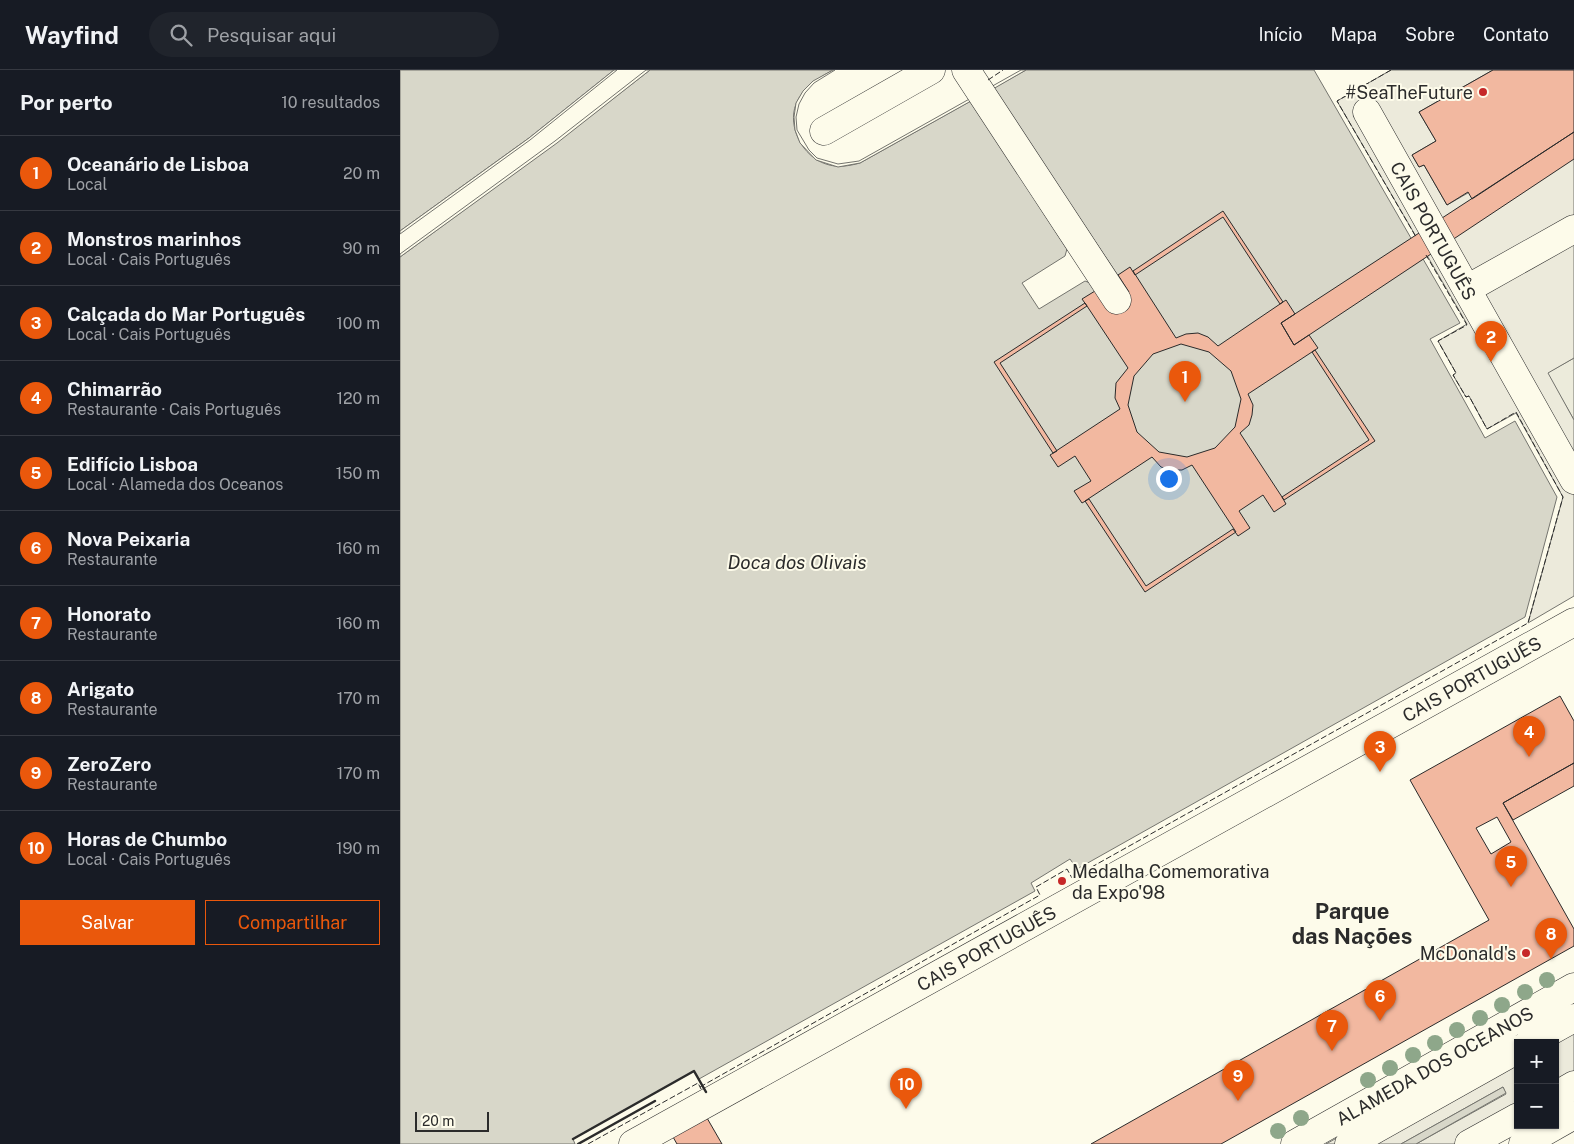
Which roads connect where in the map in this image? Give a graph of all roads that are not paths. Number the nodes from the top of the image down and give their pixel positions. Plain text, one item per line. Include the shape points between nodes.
1 (931, 70) edge
2 (966, 70) edge
3 (1367, 112) dead end
4 (824, 131) dead end
5 (1574, 229) edge
6 (1467, 289) junction
7 (1117, 300) dead end
8 (1574, 480) edge
9 (1574, 622) edge
10 (1574, 987) edge
11 (1574, 1018) edge
12 (1536, 1039) edge
13 (1514, 1051) edge
14 (1574, 1085) edge
15 (1559, 1094) edge
16 (1574, 1115) edge
17 (1514, 1119) edge
18 (633, 1144) edge
19 (1295, 1144) edge
20 (1349, 1144) edge
21 (1469, 1144) edge
22 (1523, 1144) edge

1 - 4 street
2 - 7 street
3 - 6 street, CAIS PORTUGUÊS
5 - 6 street
6 - 8 street, CAIS PORTUGUÊS
9 - 18 street, CAIS PORTUGUÊS
10 - 19 street, ALAMEDA DOS OCEANOS
11 - 12 street, ALAMEDA DOS OCEANOS
13 - 20 street, ALAMEDA DOS OCEANOS
14 - 15 street
16 - 22 street
17 - 21 street

